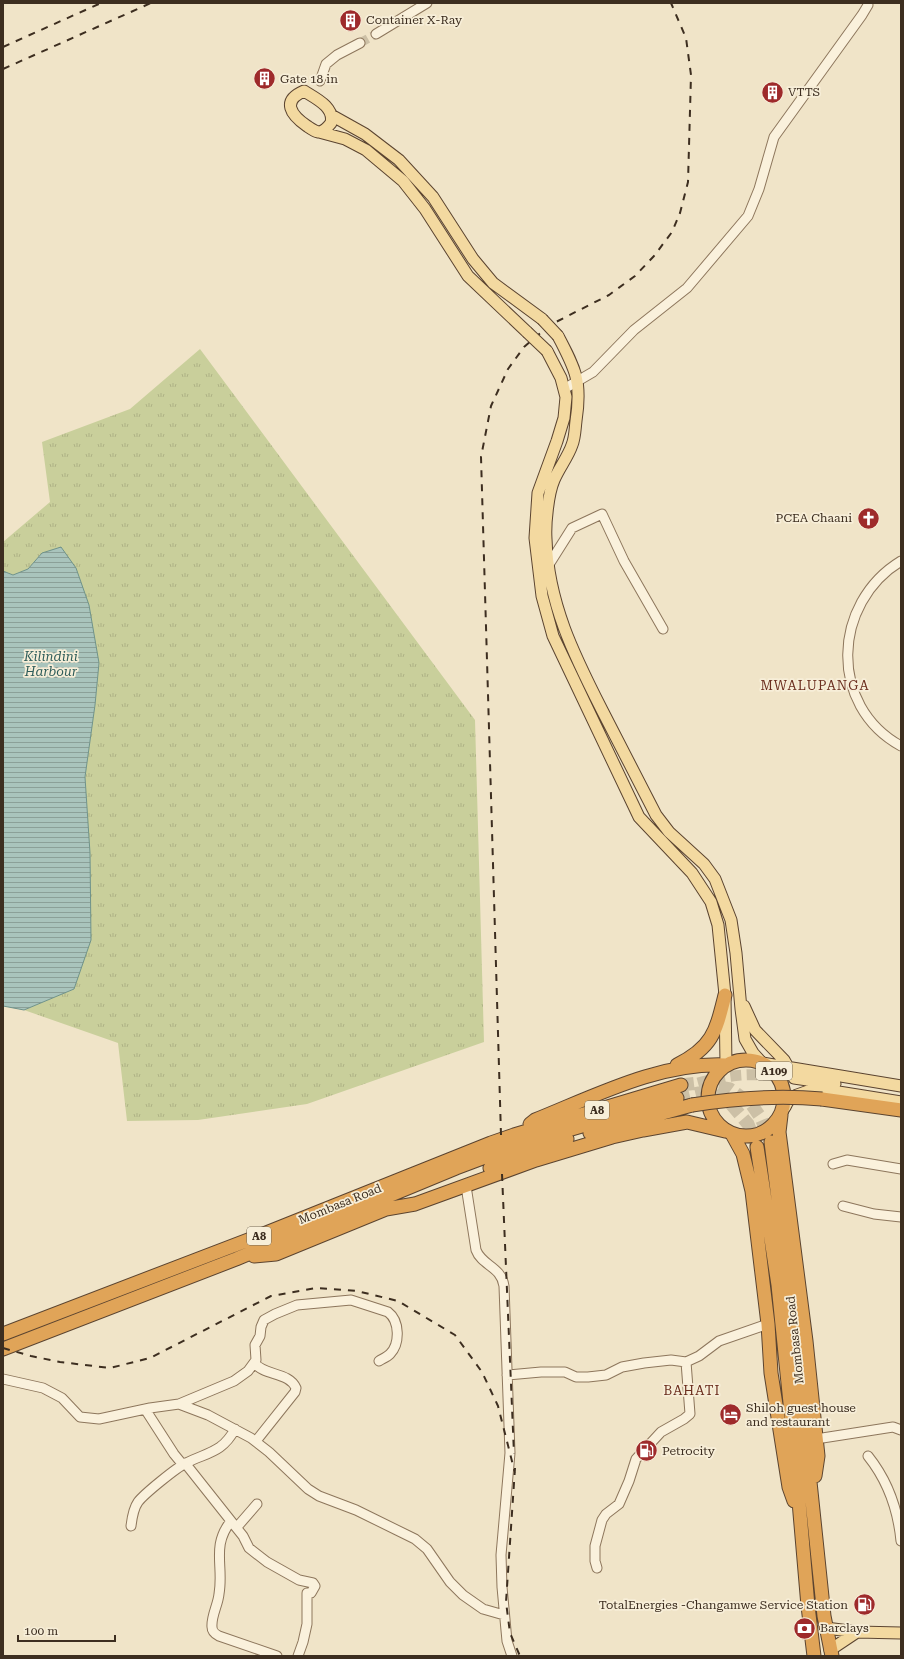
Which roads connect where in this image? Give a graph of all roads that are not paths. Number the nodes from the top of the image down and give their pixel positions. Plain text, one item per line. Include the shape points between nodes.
1 (427, 3) edge
2 (868, 5) dead end
3 (376, 34) tunnel mouth
4 (360, 43) tunnel mouth
5 (320, 81) dead end
6 (331, 115) junction
7 (319, 132) junction
8 (578, 382) junction
9 (564, 389) junction
10 (901, 561) edge
11 (548, 566) junction
12 (663, 629) dead end
13 (901, 746) edge
14 (725, 995) junction
15 (740, 998) junction
16 (762, 1063) junction
17 (726, 1065) junction
18 (788, 1067) junction
19 (663, 1072) junction
20 (794, 1078) tunnel mouth
21 (901, 1086) edge
22 (901, 1094) edge
23 (901, 1102) edge
24 (901, 1110) edge
25 (783, 1111) junction
26 (728, 1132) junction
27 (514, 1135) junction
28 (771, 1142) tunnel mouth
29 (757, 1147) tunnel mouth
30 (833, 1164) dead end
31 (901, 1169) edge
32 (466, 1186) junction
33 (843, 1206) dead end
34 (386, 1209) junction
35 (901, 1217) edge
36 (236, 1259) junction
37 (768, 1324) junction
38 (3, 1334) edge
39 (3, 1349) edge
40 (379, 1361) dead end
41 (686, 1362) junction
42 (254, 1363) junction
43 (507, 1375) junction
44 (3, 1379) edge
45 (179, 1404) junction
46 (146, 1409) junction
47 (235, 1428) junction
48 (901, 1430) edge
49 (816, 1439) junction
50 (256, 1441) junction
51 (868, 1456) dead end
52 (184, 1464) junction
53 (812, 1497) junction
54 (257, 1504) dead end
55 (800, 1515) junction
56 (234, 1524) junction
57 (130, 1526) dead end
58 (901, 1541) edge
59 (597, 1568) dead end
60 (504, 1615) junction
61 (826, 1628) junction
62 (857, 1632) junction
63 (901, 1632) edge
64 (831, 1653) edge
65 (276, 1656) edge
66 (298, 1656) edge
67 (512, 1656) edge
68 (814, 1656) edge

1 - 3 street
2 - 8 street via 774,137 759,189 748,216 687,288 634,330 593,372
4 - 5 street via 326,64
6 - 7 main road via 329,126
6 - 7 main road via 326,106 304,91 295,95 291,106 294,115
6 - 8 main road, bridge via 365,134 399,160 433,197 473,259 493,283 542,318 558,336 571,360
7 - 9 main road, bridge via 345,139 366,150 402,181 424,209 468,276 547,351
8 - 9 street
8 - 11 main road via 580,398 573,445 553,481 547,511
9 - 14 main road via 564,418 538,494 535,538 542,596 553,636 640,817 692,873 711,902 718,925
10 - 13 street via 881,576 863,601 854,617 847,644 850,677 858,703 882,733
11 - 12 street via 572,528 602,514 624,561
11 - 15 main road via 564,631 656,815 669,832 704,864 715,879 731,920
14 - 17 main road
14 - 19 highway via 716,1028 706,1045 692,1057
15 - 16 main road via 745,1039
15 - 18 main road via 755,1030
16 - 17 highway, A109 via 750,1060
16 - 18 main road
16 - 25 highway, A109 via 773,1070 780,1079 785,1091
17 - 19 highway via 706,1064
17 - 26 highway via 710,1086 708,1098 710,1111 716,1122
18 - 21 main road
19 - 27 highway via 535,1120
20 - 22 main road
23 - 25 main road via 811,1090 788,1101
24 - 34 highway, bridge via 789,1096 692,1105 582,1135 531,1152
25 - 26 highway via 770,1129 760,1134 746,1137
25 - 49 highway via 779,1132
26 - 32 highway via 687,1122 643,1130 555,1154
26 - 37 highway via 744,1154 751,1185
27 - 36 highway, Mombasa Road / A8 via 679,1092 517,1145
27 - 38 highway, Mombasa Road / A8
28 - 53 highway, Mombasa Road
29 - 55 highway, Mombasa Road via 778,1285
30 - 31 street via 847,1160
32 - 34 highway via 415,1204
32 - 43 street via 476,1250 481,1259 496,1269 504,1281
33 - 35 street via 874,1214
34 - 36 highway via 276,1254
36 - 39 highway, Mombasa Road / A8
37 - 41 street via 718,1341 699,1356
37 - 55 highway via 771,1372 789,1487
40 - 42 street via 390,1354 395,1343 397,1331 391,1315 359,1302 346,1300 297,1305 270,1316 262,1324 255,1345 257,1357
41 - 43 street via 671,1360 644,1363 622,1367 606,1375 579,1378 565,1372
41 - 59 street via 690,1414 661,1432 636,1459 619,1504 602,1520 595,1546
42 - 45 street via 245,1374 234,1381
42 - 50 street via 262,1370 290,1380 296,1388
43 - 60 street via 510,1453 501,1555
44 - 46 street via 43,1388 59,1396 78,1416 85,1419 106,1419
45 - 46 street
45 - 47 street
46 - 52 street via 174,1454
47 - 50 street
47 - 52 street via 229,1439 213,1452
48 - 49 street via 893,1426
49 - 53 highway via 818,1456
50 - 60 street via 318,1496 356,1510 416,1539 463,1595 483,1609
51 - 58 street via 880,1473 892,1500 900,1527
52 - 56 street
52 - 57 street via 138,1502
53 - 61 highway, Mombasa Road
54 - 56 street
55 - 68 highway, Mombasa Road
56 - 65 street via 222,1536 219,1548 220,1588 212,1631 219,1636
56 - 66 street via 249,1548 267,1562 315,1586 311,1593 307,1593 304,1638
60 - 67 street via 507,1641
61 - 62 main road
61 - 64 highway, Mombasa Road
62 - 63 main road
62 - 64 main road

